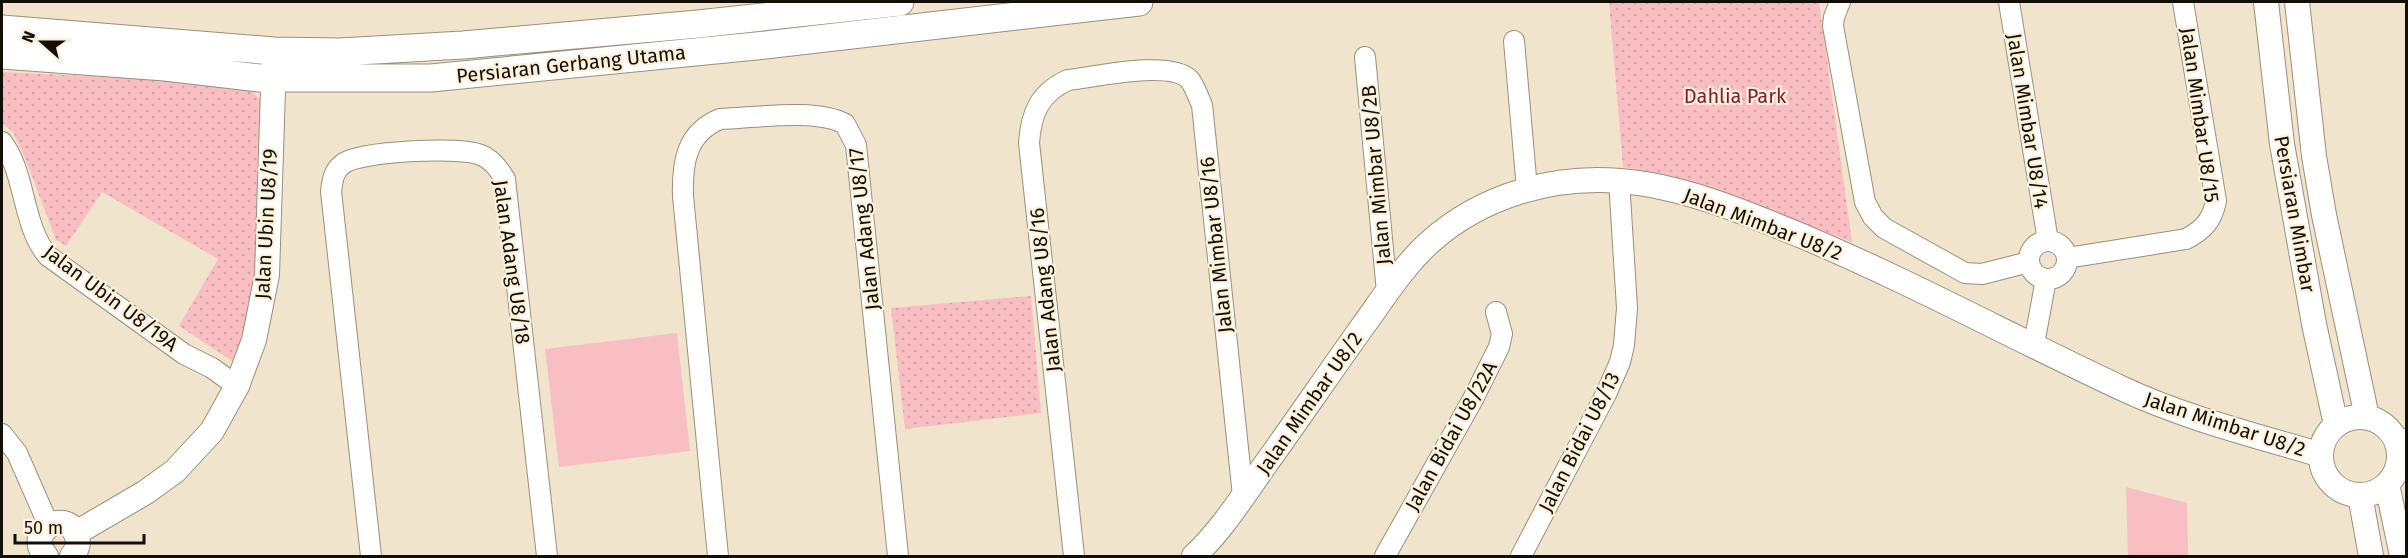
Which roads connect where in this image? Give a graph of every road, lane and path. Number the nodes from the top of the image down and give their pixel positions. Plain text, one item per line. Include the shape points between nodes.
1 (900, 2) edge
2 (1139, 2) edge
3 (1840, 2) edge
4 (2009, 2) edge
5 (2183, 2) edge
6 (2266, 2) edge
7 (2297, 2) edge
8 (2, 29) edge
9 (1514, 41) dead end
10 (274, 51) junction
11 (2, 55) edge
12 (1365, 57) dead end
13 (1108, 75) joint
14 (273, 79) junction
15 (2, 142) edge
16 (1619, 180) junction
17 (1527, 189) junction
18 (2048, 241) junction
19 (2067, 258) junction
20 (2029, 262) junction
21 (2046, 279) junction
22 (1387, 292) junction
23 (1496, 312) dead end
24 (2034, 344) junction
25 (234, 392) junction
26 (2367, 417) junction
27 (2336, 425) junction
28 (2, 434) edge
29 (2402, 448) edge
30 (2321, 455) junction
31 (2387, 484) junction
32 (2360, 495) junction
33 (1243, 496) junction
34 (49, 526) junction
35 (76, 533) junction
36 (40, 555) edge
37 (72, 556) edge
38 (371, 556) edge
39 (547, 556) edge
40 (718, 556) edge
41 (898, 556) edge
42 (1074, 556) edge
43 (1194, 556) edge
44 (1385, 556) edge
45 (1521, 556) edge
46 (2371, 556) edge
47 (2402, 556) edge

1 - 10 main road, Persiaran Gerbang Utama via 463,45 340,52
2 - 14 main road, Persiaran Gerbang Utama via 431,78
3 - 20 street via 1833,26 1866,202 1873,217 1892,234 1965,273 1982,274
4 - 18 street, Jalan Mimbar U8/14
5 - 19 street, Jalan Mimbar U8/15 via 2216,201 2214,213 2199,233 2186,239
6 - 27 street, Persiaran Mimbar via 2282,144
7 - 26 street, Persiaran Mimbar via 2314,156
8 - 10 main road, Persiaran Gerbang Utama
9 - 17 street
10 - 14 street, Jalan Ubin U8/19
11 - 14 main road, Persiaran Gerbang Utama
12 - 22 street, Jalan Mimbar U8/2B
13 - 33 street, Jalan Mimbar U8/16 via 1175,71 1189,79 1202,105
13 - 42 street, Jalan Adang U8/16 via 1068,80 1054,86 1035,113 1029,143
14 - 25 street, Jalan Ubin U8/19 via 267,275 254,340
15 - 25 street, Jalan Ubin U8/19A via 39,242 48,256 184,354 212,368
16 - 17 street, Jalan Mimbar U8/2
16 - 24 street, Jalan Mimbar U8/2 via 1690,195 1764,220
16 - 45 street, Jalan Bidai U8/13 via 1627,308 1620,362
17 - 22 street, Jalan Mimbar U8/2 via 1468,213 1447,228 1428,243
18 - 19 street via 2062,248
18 - 20 street via 2036,245
19 - 21 street via 2064,270
20 - 21 street via 2036,275
21 - 24 street
22 - 33 street, Jalan Mimbar U8/2
23 - 44 street, Jalan Bidai U8/22A via 1502,334 1495,356
24 - 30 street, Jalan Mimbar U8/2 via 2123,389 2188,416
25 - 35 street, Jalan Ubin U8/19 via 212,431 175,471
26 - 27 street
26 - 29 street via 2384,425
27 - 30 street via 2328,433
28 - 34 street via 17,453
29 - 31 street
30 - 32 street via 2328,478 2348,493
31 - 32 street
31 - 47 street
32 - 46 street
33 - 43 street, Jalan Mimbar U8/2
34 - 35 street via 64,523
34 - 36 street via 41,535
35 - 37 street via 78,543
38 - 39 street, Jalan Adang U8/18 via 331,191 334,172 346,161 375,154 451,150 490,160 505,179
40 - 41 street, Jalan Adang U8/17 via 683,196 685,161 697,134 720,119 813,115 845,124 856,145

